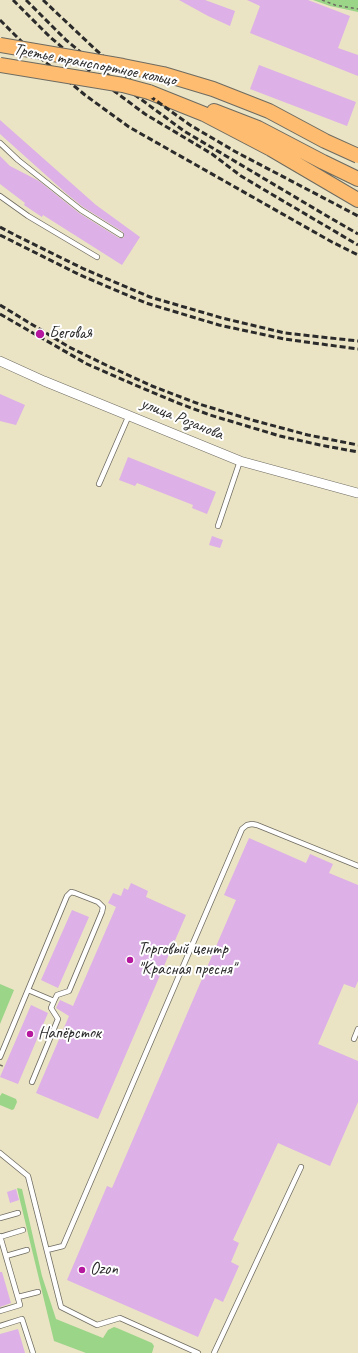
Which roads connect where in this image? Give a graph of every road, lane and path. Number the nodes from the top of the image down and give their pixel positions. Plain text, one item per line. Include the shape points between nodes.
1 (322, 0) edge
2 (358, 9) edge
3 (0, 45) edge
4 (0, 65) edge
5 (149, 92) junction
6 (0, 143) edge
7 (358, 156) edge
8 (358, 179) edge
9 (0, 196) edge
10 (358, 200) edge
11 (121, 235) dead end
12 (97, 257) dead end
13 (0, 361) edge
14 (129, 415) junction
15 (240, 460) junction
16 (99, 484) dead end
17 (357, 493) edge
18 (218, 526) dead end
19 (358, 866) edge
20 (28, 990) junction
21 (54, 1001) junction
22 (358, 1029) edge
23 (354, 1039) dead end
24 (0, 1057) edge
25 (0, 1065) edge
26 (5, 1067) dead end
27 (32, 1082) dead end
28 (0, 1153) edge
29 (301, 1167) dead end
30 (18, 1213) dead end
31 (0, 1218) edge
32 (23, 1230) dead end
33 (0, 1236) edge
34 (27, 1250) dead end
35 (47, 1250) junction
36 (6, 1256) junction
37 (38, 1292) dead end
38 (18, 1297) junction
39 (0, 1311) edge
40 (0, 1326) edge
41 (33, 1353) edge
42 (198, 1353) edge
43 (214, 1353) edge

1 - 2 path
3 - 7 main road, Третье транспортное кольцо, bridge via 163,74 213,89 269,111
4 - 5 main road, Третье транспортное кольцо, bridge via 123,85
5 - 8 main road, Третье транспортное кольцо via 185,101 258,128
5 - 10 main road via 204,114 271,149
6 - 11 lane via 81,210
9 - 12 lane via 28,216
13 - 14 street, улица Розанова
14 - 15 street, улица Розанова
14 - 16 lane
15 - 17 street, улица Розанова
15 - 18 lane
19 - 35 lane via 257,825 247,825 242,829 64,1246
20 - 21 lane
20 - 21 lane via 67,896 70,892 76,892 98,902 103,907 102,912 69,991 57,995
20 - 24 lane
21 - 27 lane via 51,1008 58,1019
22 - 23 lane
25 - 26 path
28 - 35 lane via 28,1176
29 - 43 lane
30 - 31 lane
32 - 33 lane
33 - 36 lane
34 - 36 lane
35 - 42 lane via 61,1307 97,1324 120,1318
36 - 38 lane
37 - 38 lane
38 - 39 lane via 20,1305
40 - 41 lane via 22,1319

